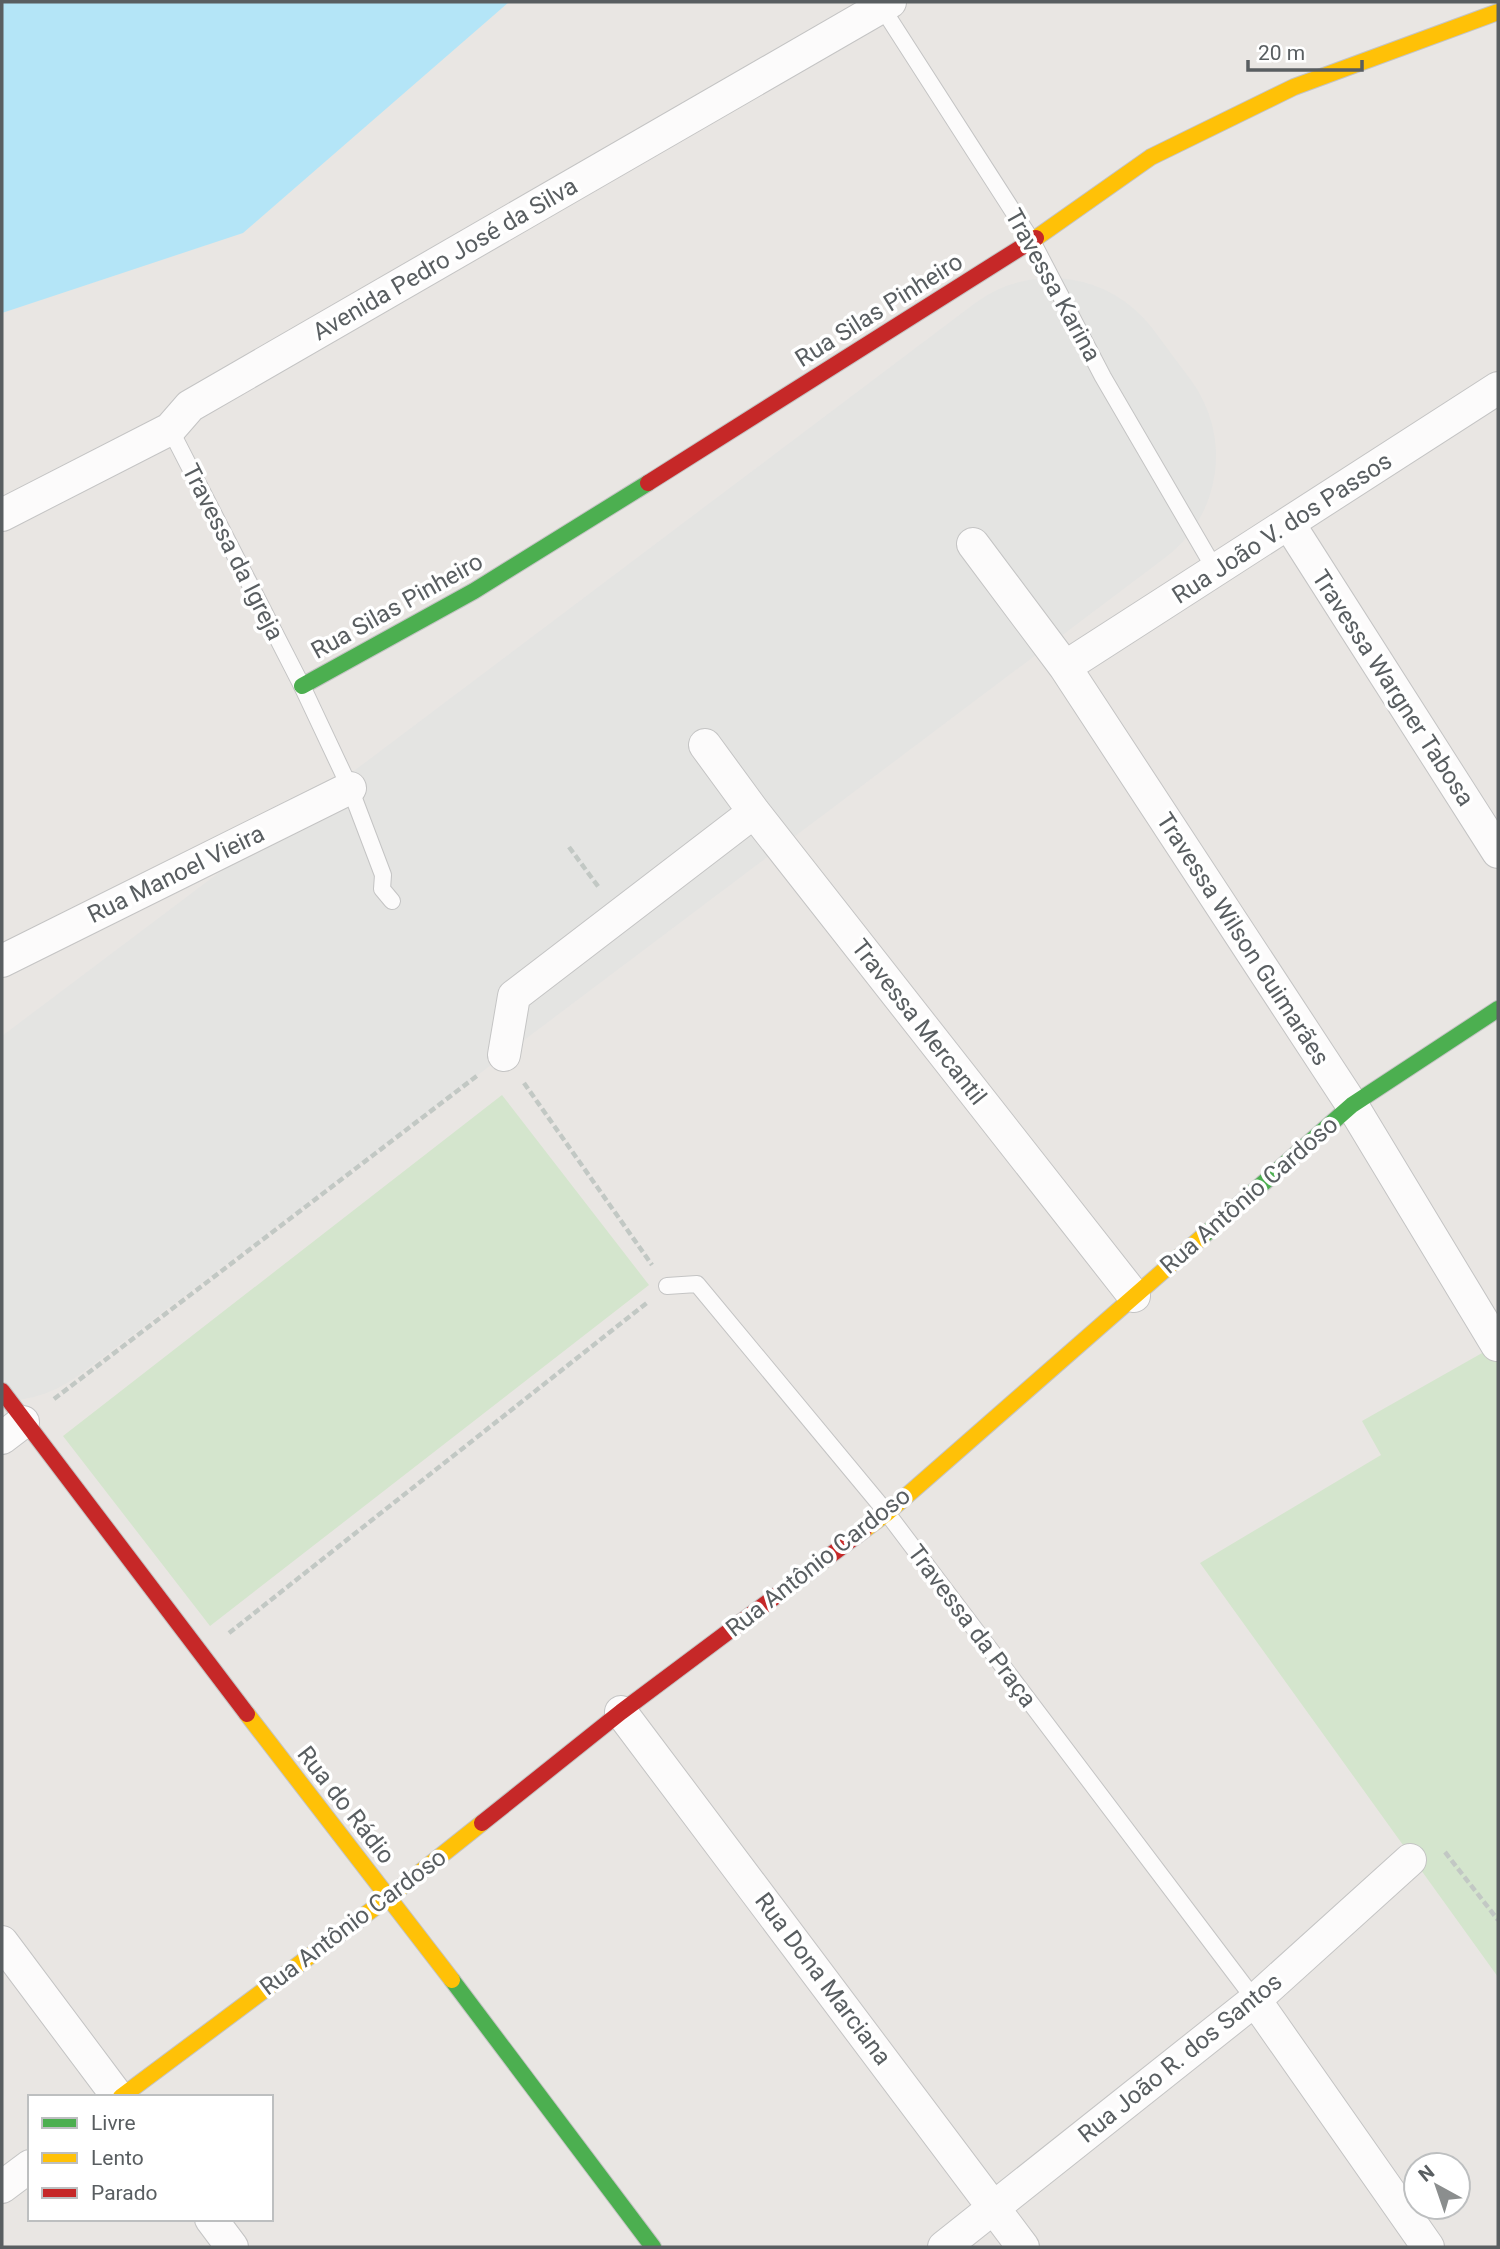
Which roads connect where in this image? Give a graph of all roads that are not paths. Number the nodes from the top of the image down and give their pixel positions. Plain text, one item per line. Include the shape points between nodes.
1 (886, 4) edge
2 (1498, 12) edge
3 (1032, 241) junction
4 (1498, 388) edge
5 (170, 429) junction
6 (2, 515) edge
7 (1289, 524) junction
8 (973, 544) dead end
9 (1216, 571) junction
10 (1065, 667) junction
11 (302, 686) junction
12 (705, 745) dead end
13 (350, 788) junction
14 (754, 812) junction
15 (1498, 852) edge
16 (392, 901) dead end
17 (2, 961) edge
18 (1498, 1009) edge
19 (504, 1055) road end
20 (1352, 1105) junction
21 (667, 1286) road end
22 (1134, 1296) junction
23 (1497, 1345) edge
24 (2, 1391) edge
25 (13, 1430) edge
26 (887, 1513) junction
27 (621, 1712) junction
28 (1410, 1860) road end
29 (389, 1897) junction
30 (2, 1942) edge
31 (1255, 2000) junction
32 (117, 2095) edge
33 (122, 2095) edge
34 (28, 2168) edge
35 (2, 2187) edge
36 (995, 2208) junction
37 (212, 2221) edge
38 (232, 2247) edge
39 (653, 2247) edge
40 (944, 2247) edge
41 (1023, 2247) edge
42 (1428, 2247) edge

1 - 3 lane, Travessa Karina
1 - 5 street, Avenida Pedro José da Silva via 190,407
2 - 3 street, Rua Silas Pinheiro via 1294,87 1151,157
3 - 9 lane, Travessa Karina via 1103,377
3 - 11 street, Rua Silas Pinheiro via 474,591
4 - 7 street, Rua João V. dos Passos
5 - 6 street, Avenida Pedro José da Silva
5 - 11 lane, Travessa da Igreja
7 - 9 street, Rua João V. dos Passos
7 - 15 street, Travessa Wargner Tabosa
8 - 10 street, Travessa Wilson Guimarães
9 - 10 street, Rua João V. dos Passos
10 - 20 street, Travessa Wilson Guimarães
11 - 13 lane, Travessa da Igreja
12 - 14 street, Travessa Mercantil
13 - 16 lane, Travessa da Igreja via 383,875 382,889
13 - 17 street, Rua Manoel Vieira
14 - 19 street via 514,996
14 - 22 street, Travessa Mercantil
18 - 20 street, Rua Antônio Cardoso
20 - 22 street, Rua Antônio Cardoso
20 - 23 street, Travessa Wilson Guimarães
21 - 26 lane, Travessa da Praça via 697,1284
22 - 26 street, Rua Antônio Cardoso
24 - 25 street, Rua do Rádio
25 - 29 street, Rua do Rádio via 201,1655
26 - 27 street, Rua Antônio Cardoso
26 - 31 lane, Travessa da Praça
27 - 29 street, Rua Antônio Cardoso
27 - 36 street, Rua Dona Marciana
28 - 31 street, Rua João R. dos Santos
29 - 33 street, Rua Antônio Cardoso
29 - 39 street, Rua do Rádio
30 - 32 street
31 - 36 street, Rua João R. dos Santos
31 - 42 street
34 - 35 street
36 - 40 street, Rua João R. dos Santos
36 - 41 street, Rua Dona Marciana
37 - 38 street

